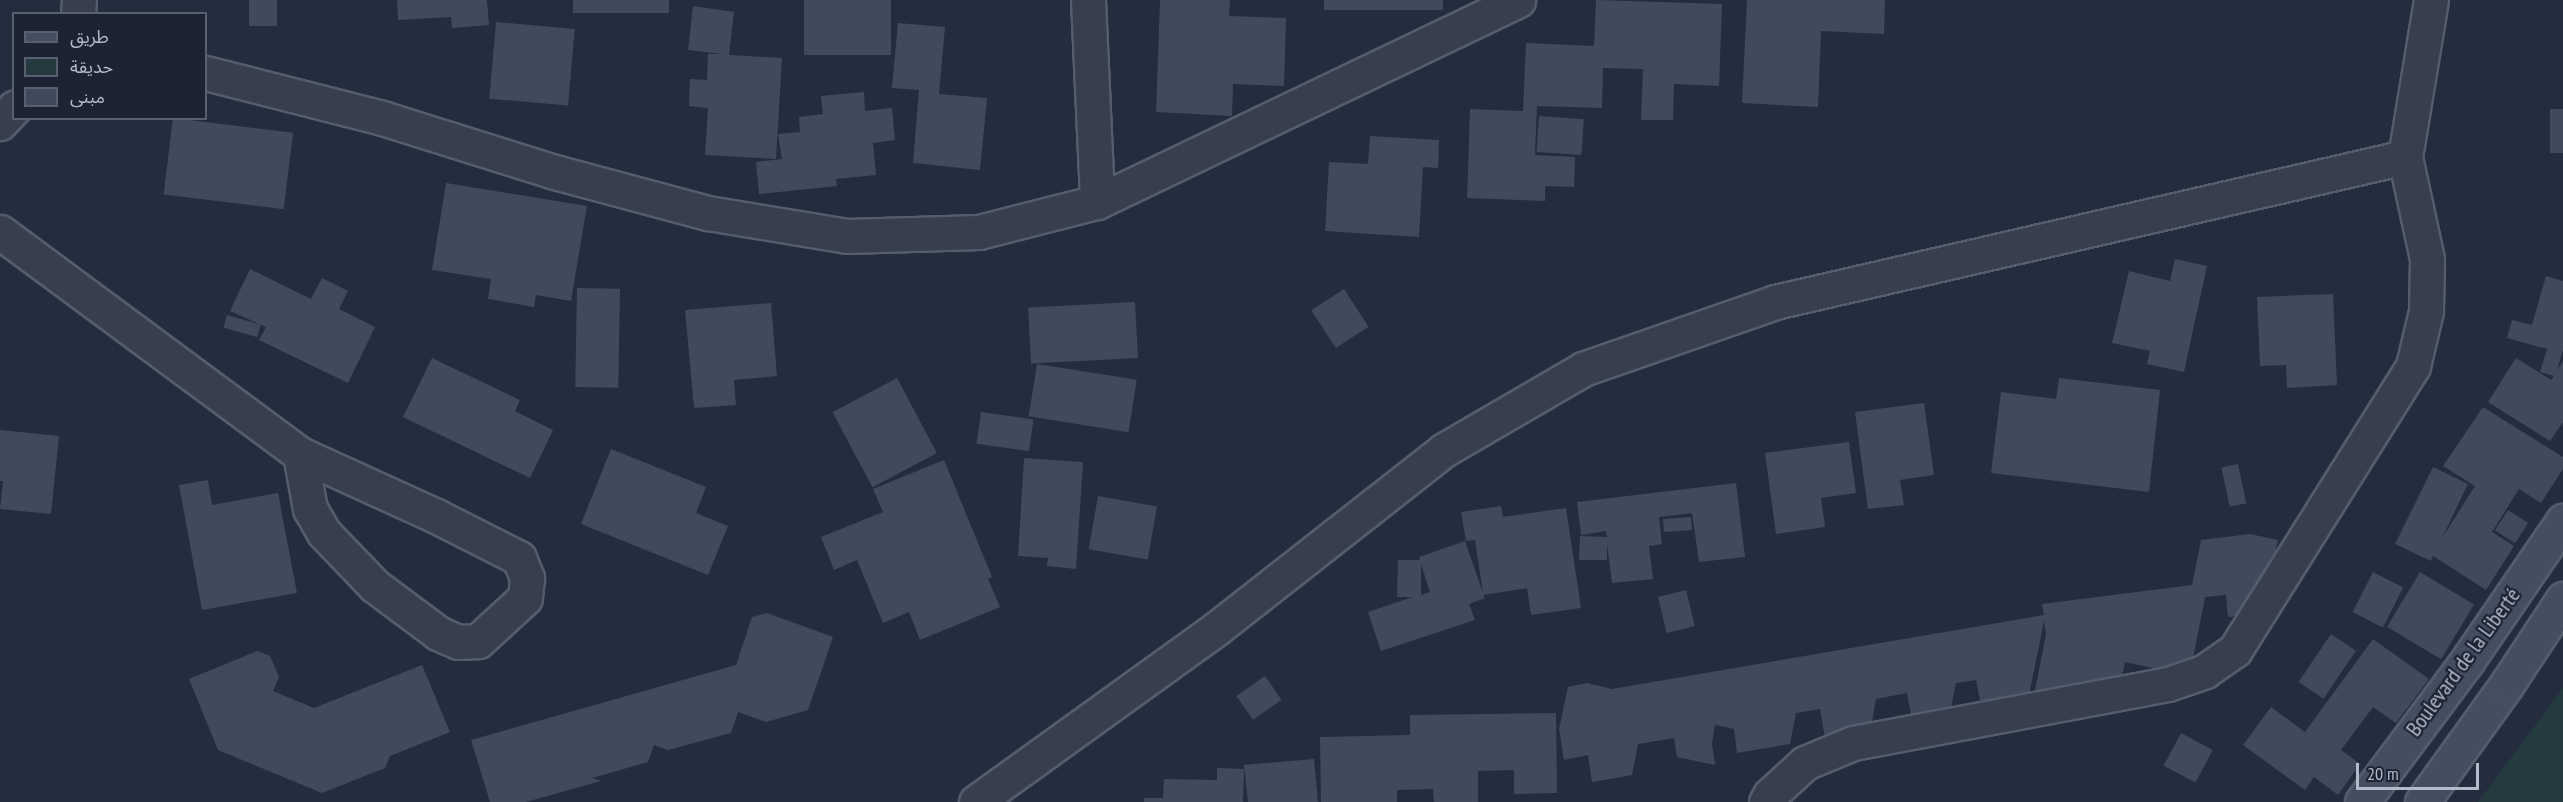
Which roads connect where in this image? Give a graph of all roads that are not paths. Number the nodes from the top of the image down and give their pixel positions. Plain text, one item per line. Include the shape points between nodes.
1 (1088, 0) edge
2 (1518, 0) edge
3 (2431, 0) edge
4 (207, 73) edge
5 (12, 110) edge
6 (0, 123) edge
7 (2404, 157) junction
8 (1097, 202) junction
9 (0, 232) edge
10 (300, 454) junction
11 (2563, 521) edge
12 (2563, 599) edge
13 (976, 802) edge
14 (1766, 802) edge
15 (2362, 802) edge
16 (2422, 802) edge

1 - 8 street
2 - 8 street
3 - 7 street
4 - 8 street via 382,118 551,171 708,213 847,237 979,232
5 - 6 street
7 - 13 street via 1775,302 1583,369 1444,450 1217,628
7 - 14 street via 2427,259 2426,311 2413,366 2235,650 2205,671 2169,684 1853,742 1805,763
9 - 10 street
10 - 10 street via 519,558 527,578 525,598 477,641 458,642 438,633 375,586 324,533 310,510
11 - 15 street, Boulevard de la Liberté via 2467,661
12 - 16 street, Boulevard de la Liberté

